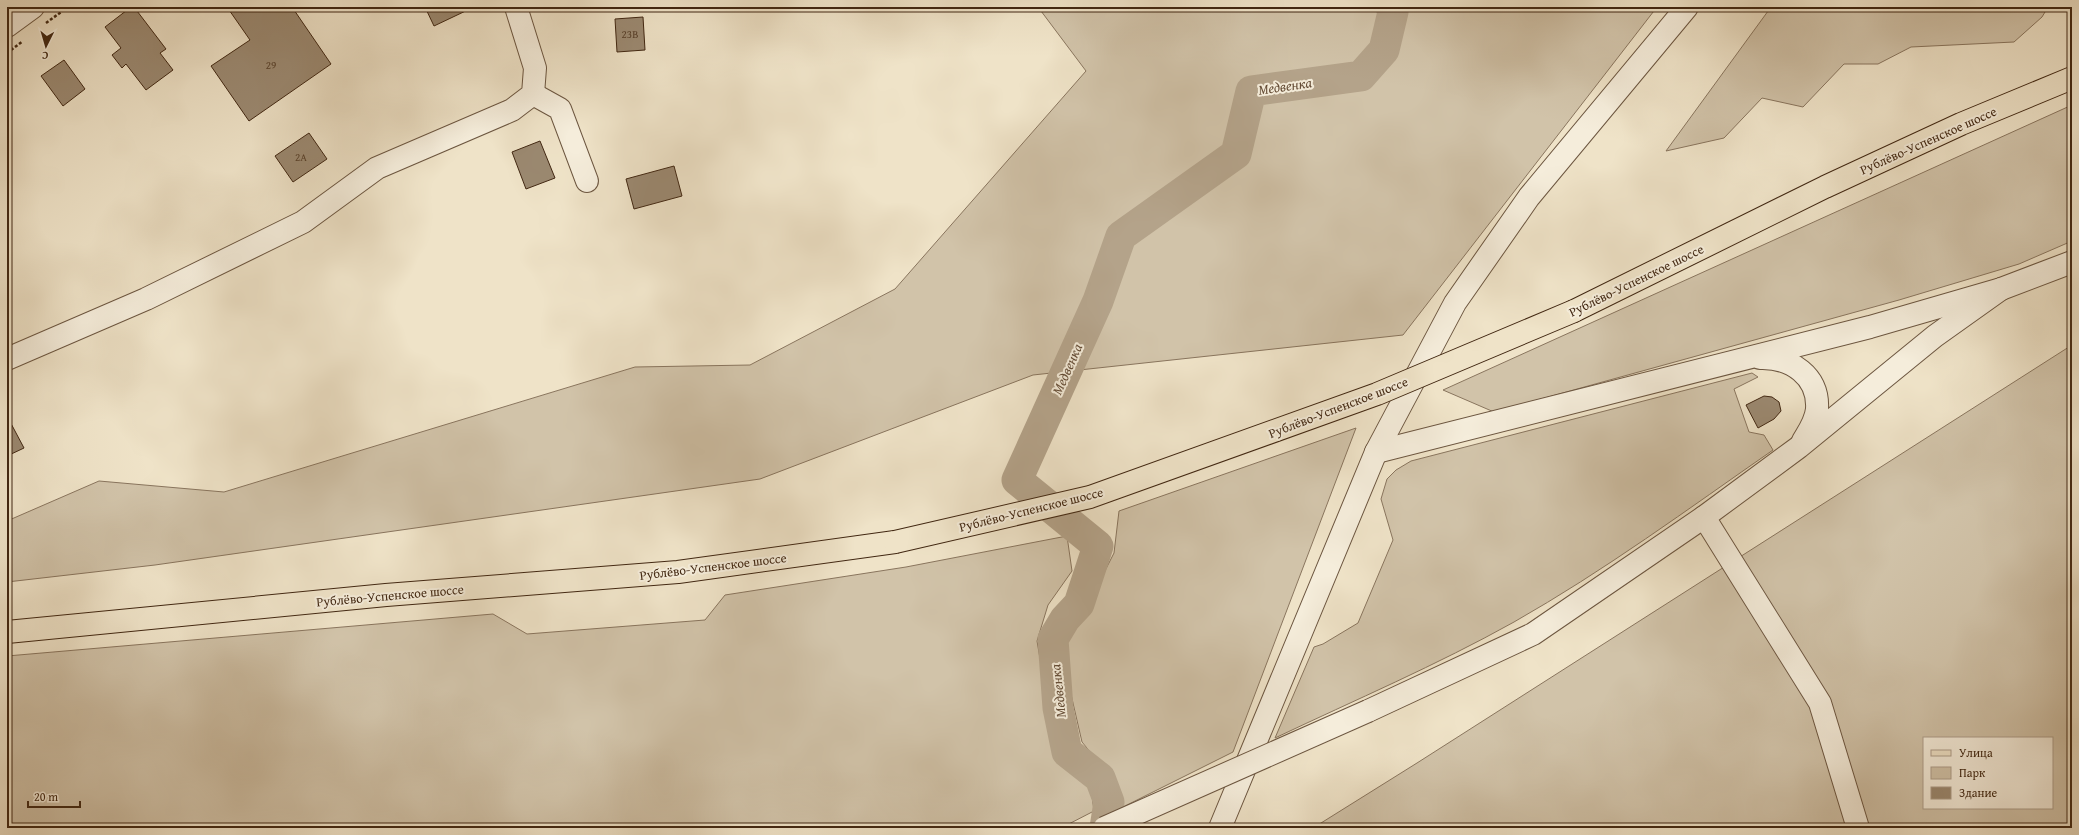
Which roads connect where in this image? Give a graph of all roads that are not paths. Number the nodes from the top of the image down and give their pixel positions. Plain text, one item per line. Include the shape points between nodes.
1 (33, 7) edge
2 (516, 7) edge
3 (1686, 7) edge
4 (7, 26) edge
5 (2072, 78) edge
6 (2072, 89) edge
7 (533, 94) junction
8 (1961, 124) junction
9 (587, 181) dead end
10 (2071, 266) edge
11 (2001, 289) junction
12 (1746, 358) junction
13 (7, 359) edge
14 (1799, 447) junction
15 (1376, 452) junction
16 (1704, 517) junction
17 (7, 632) edge
18 (1104, 828) edge
19 (1220, 828) edge
20 (1858, 828) edge

1 - 4 street
2 - 7 street via 535,68
3 - 15 street via 1529,197 1455,303
5 - 8 main road, Рублёво-Успенское шоссе
6 - 8 street
7 - 9 street via 560,109
7 - 13 street via 512,110 377,168 303,222 146,298
8 - 17 main road, Рублёво-Успенское шоссе, bridge via 1825,187 1574,311 1377,394 1090,497 895,542 678,572 386,594
10 - 11 street
11 - 12 street via 1870,328
11 - 14 street via 1935,336
12 - 14 street via 1772,358 1787,362 1802,370 1810,381 1817,410 1811,428
12 - 15 street
14 - 16 street
15 - 19 street
16 - 18 street, bridge via 1533,634 1368,711
16 - 20 street via 1820,703

